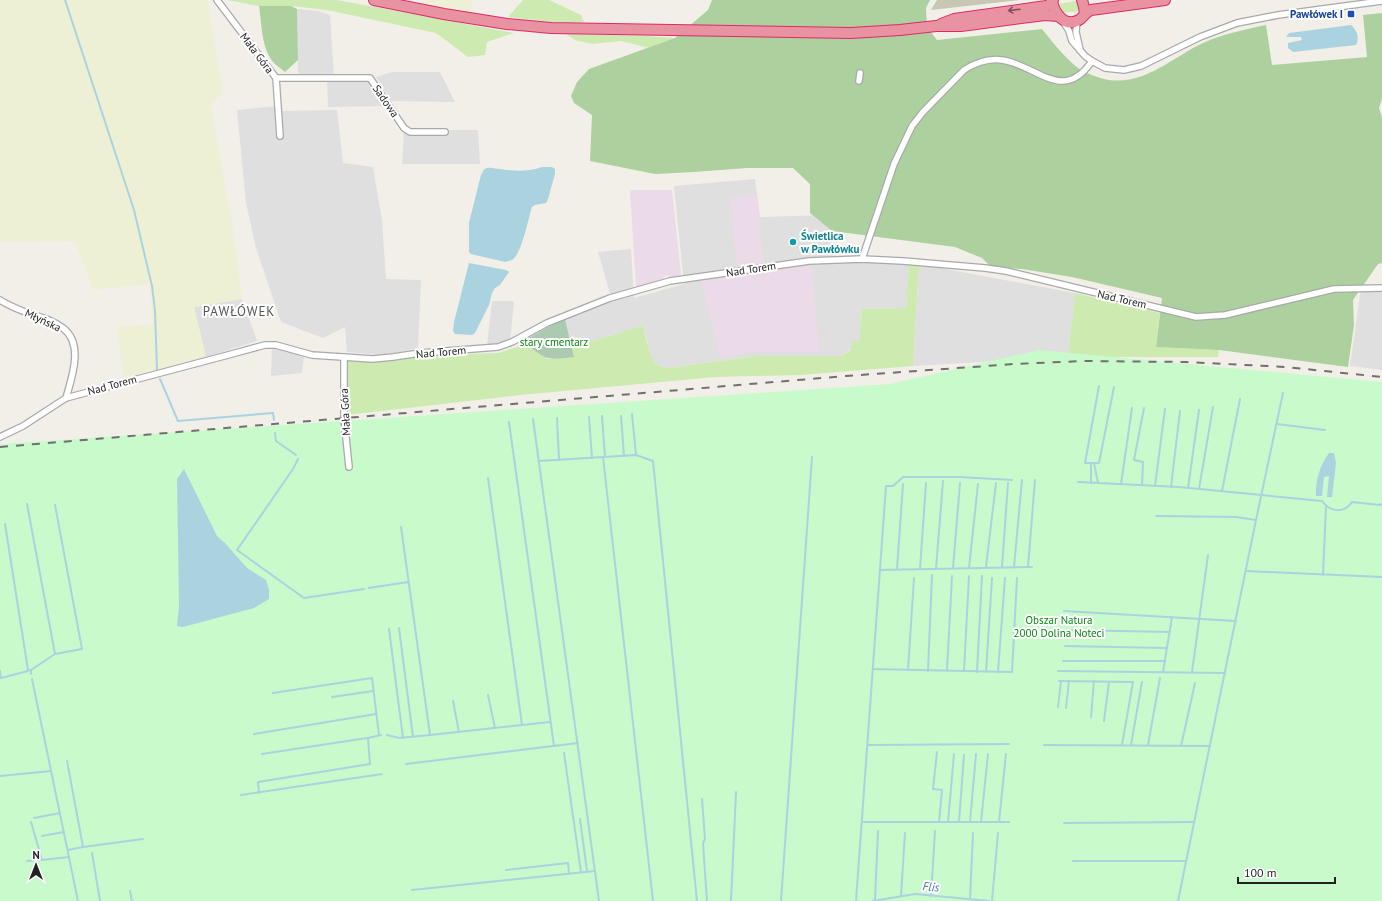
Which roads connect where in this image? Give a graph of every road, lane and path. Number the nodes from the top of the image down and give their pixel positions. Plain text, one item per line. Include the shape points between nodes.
1 (217, 0) edge
2 (374, 0) edge
3 (1082, 0) edge
4 (1165, 0) edge
5 (1053, 1) edge
6 (1382, 2) edge
7 (1085, 14) junction
8 (1061, 18) junction
9 (1077, 21) junction
10 (936, 26) junction
11 (1080, 50) junction
12 (1092, 61) junction
13 (860, 73) dead end
14 (276, 78) junction
15 (859, 81) dead end
16 (445, 132) dead end
17 (280, 136) dead end
18 (862, 259) junction
19 (1382, 288) edge
20 (0, 300) edge
21 (344, 357) junction
22 (66, 398) junction
23 (0, 437) edge
24 (349, 467) dead end

1 - 14 street, Mała Góra
2 - 10 highway via 506,24 551,28 851,33
3 - 7 highway
4 - 7 highway via 1091,10
5 - 8 highway via 1055,11
5 -> 10 highway via 1046,6 954,19
6 - 12 street via 1237,23 1130,69 1112,70
7 - 9 highway
8 - 9 highway via 1071,22
8 - 10 highway via 1052,15 961,26
8 - 11 street via 1072,41
9 - 11 street via 1076,32
11 - 12 street
12 - 18 street via 1078,77 1063,81 1000,60 981,62 964,70 912,126 894,164
13 - 15 street
14 - 16 street, Sadowa via 370,78 404,128 410,132
14 - 17 street, Mała Góra
18 - 19 street, Nad Torem via 1006,271 1196,317 1225,315 1334,290
18 - 21 street, Nad Torem via 809,261 670,282 610,298 547,323 498,347 373,359
20 - 22 street, Młyńska via 55,323 70,336 75,356
21 - 22 street, Nad Torem via 312,355 264,344
21 - 24 street, Mała Góra via 344,418
22 - 23 street, Nad Torem via 23,426

